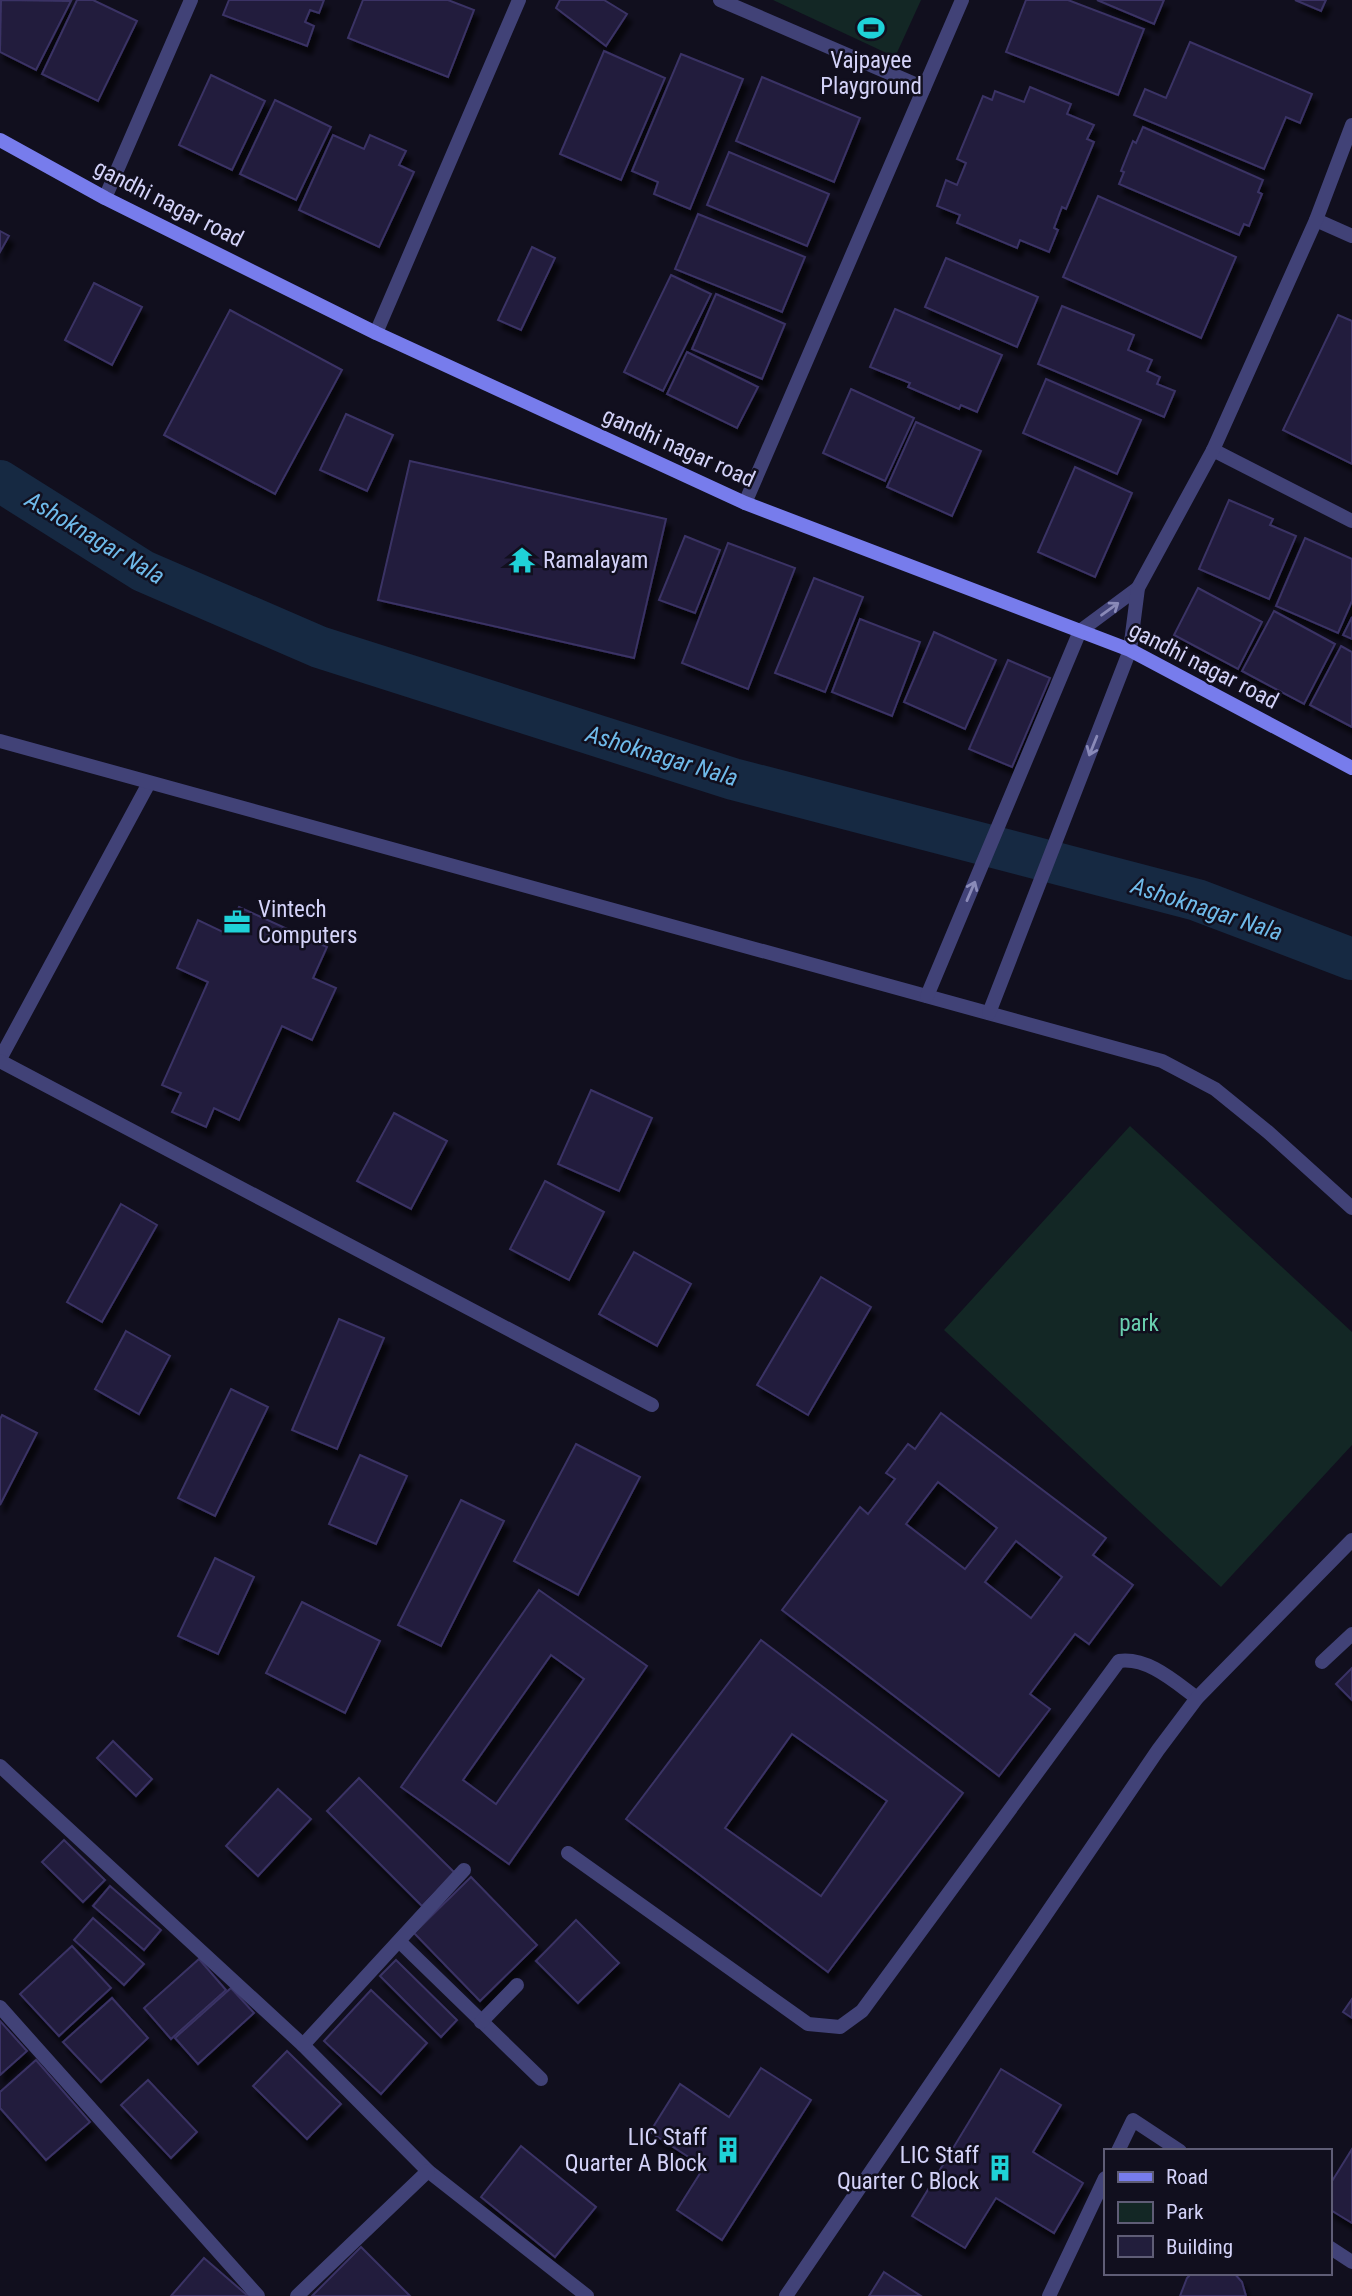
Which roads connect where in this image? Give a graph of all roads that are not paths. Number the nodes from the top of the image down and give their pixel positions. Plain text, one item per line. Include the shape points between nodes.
1 (191, 0) edge
2 (519, 0) edge
3 (720, 0) edge
4 (962, 0) edge
5 (924, 88) junction
6 (1352, 125) edge
7 (0, 140) edge
8 (105, 198) junction
9 (1315, 220) junction
10 (1352, 236) edge
11 (376, 333) junction
12 (1213, 450) junction
13 (745, 503) junction
14 (1352, 521) edge
15 (1138, 588) junction
16 (1080, 631) junction
17 (1130, 650) junction
18 (0, 741) edge
19 (1352, 768) edge
20 (149, 783) junction
21 (927, 996) junction
22 (989, 1013) junction
23 (0, 1060) edge
24 (1352, 1208) edge
25 (652, 1405) dead end
26 (1352, 1540) edge
27 (1352, 1635) edge
28 (1322, 1662) dead end
29 (1197, 1698) junction
30 (0, 1766) edge
31 (568, 1853) dead end
32 (464, 1870) dead end
33 (400, 1942) junction
34 (517, 1985) dead end
35 (0, 2007) edge
36 (481, 2022) junction
37 (303, 2045) junction
38 (541, 2079) dead end
39 (1119, 2149) edge
40 (1177, 2149) edge
41 (428, 2171) junction
42 (1104, 2180) edge
43 (1331, 2249) edge
44 (1352, 2262) edge
45 (258, 2296) edge
46 (297, 2296) edge
47 (587, 2296) edge
48 (786, 2296) edge
49 (1049, 2296) edge

1 - 8 street
2 - 11 street
3 - 5 street
4 - 5 street
5 - 13 street
6 - 9 street
7 - 8 main road, gandhi nagar road
8 - 11 main road, gandhi nagar road
9 - 10 street
9 - 12 street
11 - 13 main road, gandhi nagar road
12 - 14 street
12 - 15 street
13 - 16 main road, gandhi nagar road
16 -> 15 street
15 - 17 street
16 - 17 main road, gandhi nagar road
21 -> 16 street
17 - 19 main road, gandhi nagar road
17 -> 22 street
18 - 20 street
20 - 21 street
20 - 23 street
21 - 22 street
22 - 24 street via 1162,1060 1216,1090
23 - 25 street
26 - 29 street
27 - 28 street
29 - 31 street via 1132,1659 1118,1661 862,2011 840,2027 808,2024
29 - 48 street
30 - 37 street
32 - 33 street
33 - 36 street
33 - 37 street
34 - 36 street
35 - 45 street
36 - 38 street
37 - 41 street
39 - 40 street via 1133,2120
41 - 46 street
41 - 47 street
42 - 49 street
43 - 44 street

